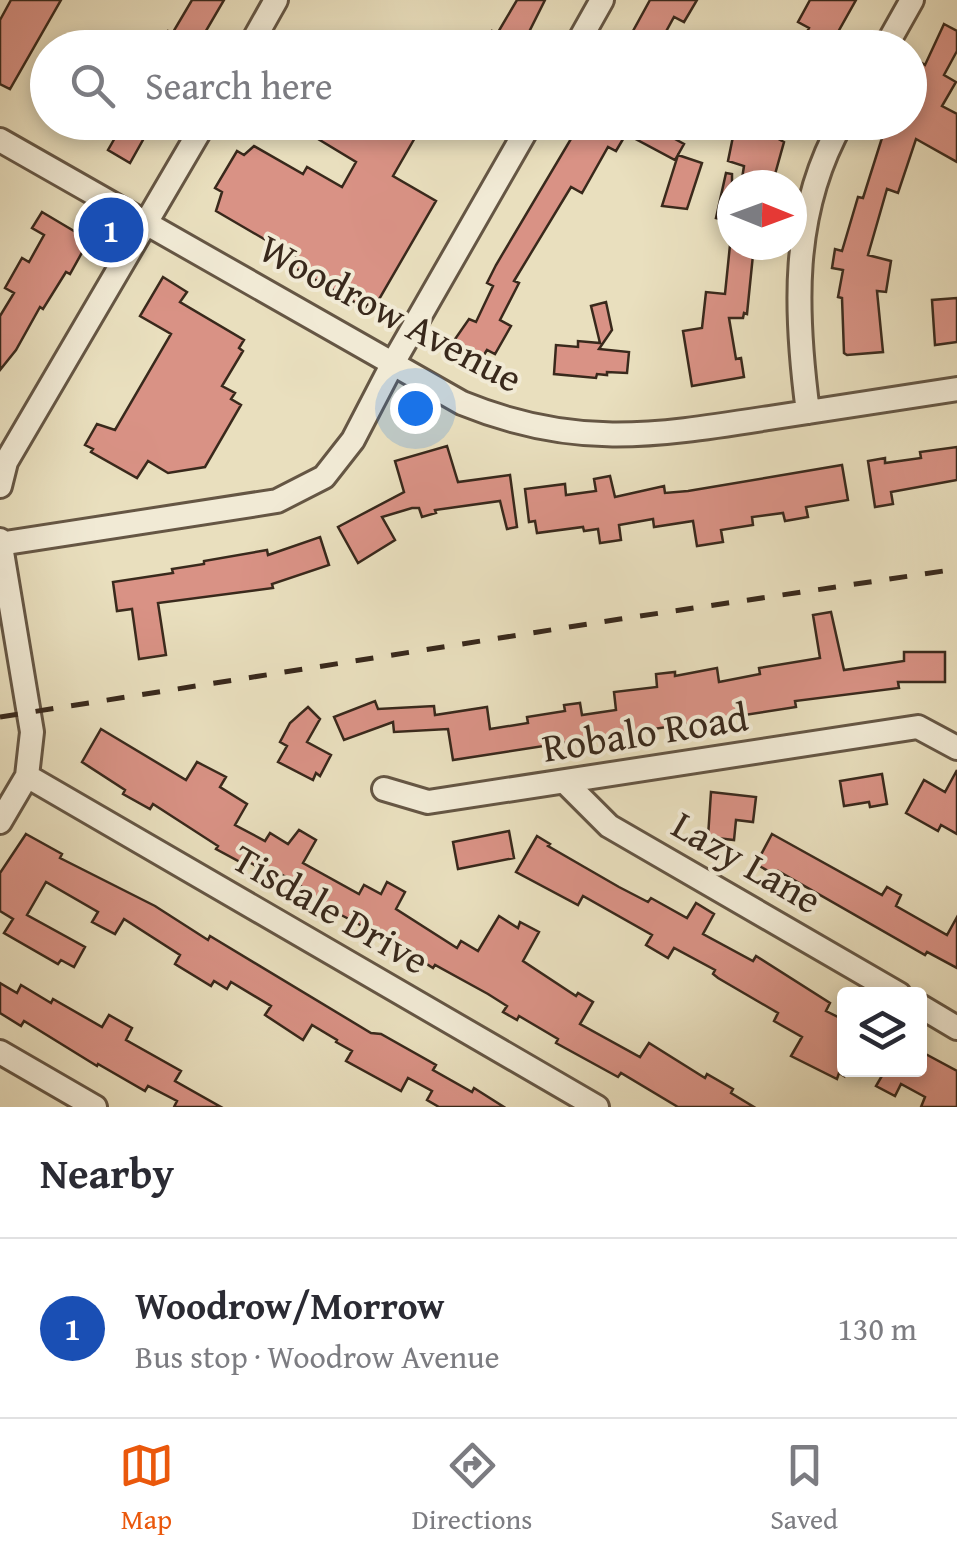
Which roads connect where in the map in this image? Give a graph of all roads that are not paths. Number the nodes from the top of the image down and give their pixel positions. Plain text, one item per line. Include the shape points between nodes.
1 (276, 0) edge
2 (602, 0) edge
3 (912, 0) edge
4 (259, 30) edge
5 (585, 30) edge
6 (895, 30) edge
7 (0, 140) edge
8 (195, 140) edge
9 (522, 140) edge
10 (835, 140) edge
11 (146, 224) junction
12 (393, 363) junction
13 (957, 389) edge
14 (808, 412) junction
15 (0, 486) edge
16 (0, 543) edge
17 (957, 748) edge
18 (27, 776) junction
19 (566, 783) junction
20 (384, 789) dead end
21 (0, 822) edge
22 (887, 987) edge
23 (927, 1010) edge
24 (957, 1028) edge
25 (0, 1052) edge
26 (95, 1107) edge
27 (598, 1107) edge

1 - 4 street
2 - 5 street
3 - 6 street
7 - 11 street, Woodrow Avenue
8 - 11 street
9 - 12 street
10 - 14 street via 813,196 800,263 798,330
11 - 12 street, Woodrow Avenue
11 - 15 street via 6,462
12 - 14 street, Woodrow Avenue via 491,414 581,434 668,433
12 - 16 street via 340,459 304,490 277,501
13 - 14 street, Woodrow Avenue
16 - 18 street via 32,732
17 - 19 street, Robalo Road via 918,727
18 - 21 street
18 - 27 street, Tisdale Drive
19 - 20 street, Robalo Road via 428,802
19 - 22 street, Lazy Lane via 609,826
23 - 24 street
25 - 26 street

